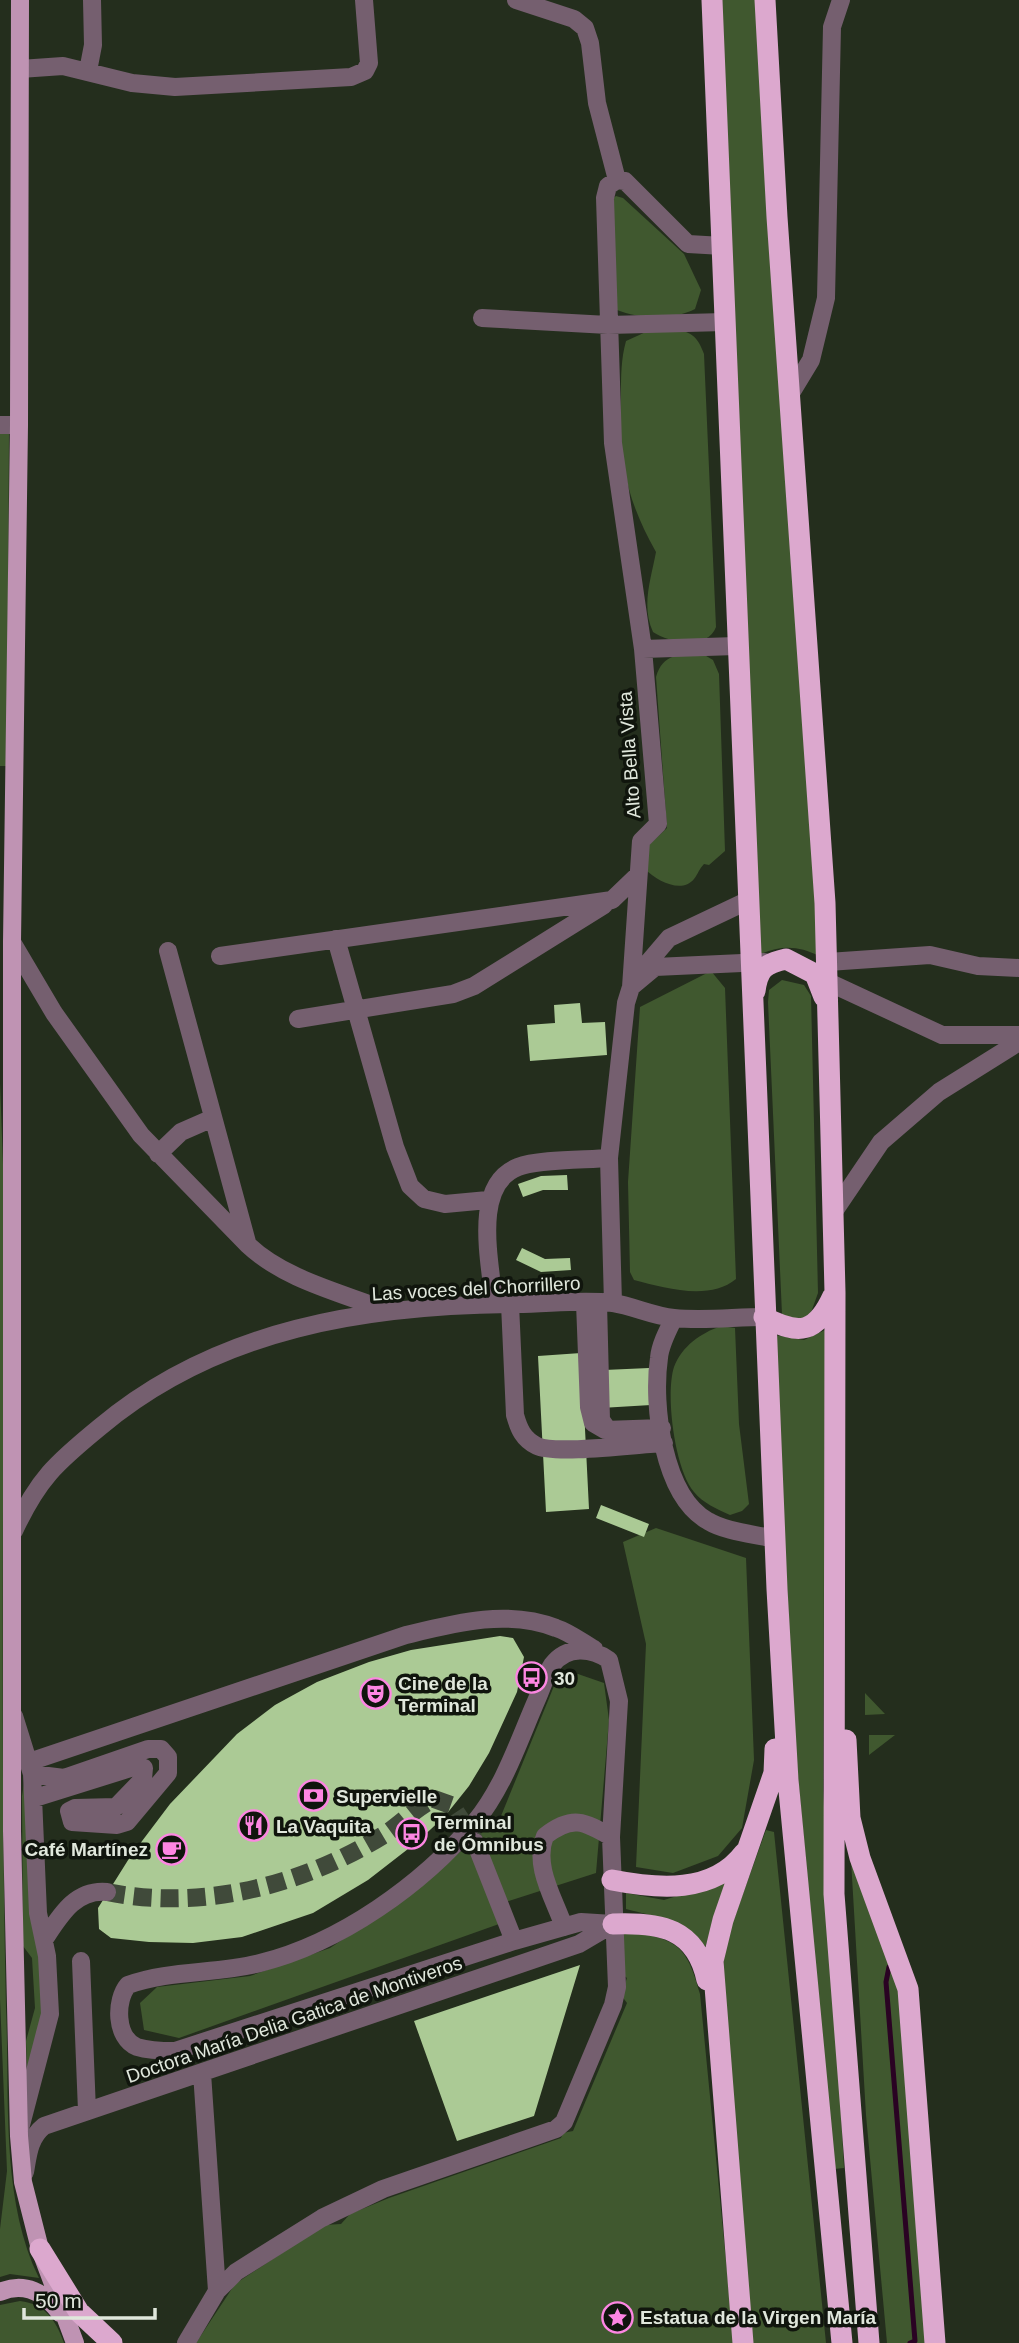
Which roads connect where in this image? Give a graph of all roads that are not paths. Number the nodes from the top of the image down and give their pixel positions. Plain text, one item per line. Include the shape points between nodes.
1 (20, 0) edge
2 (92, 0) edge
3 (364, 0) edge
4 (516, 0) edge
5 (712, 0) edge
6 (765, 0) edge
7 (841, 0) edge
8 (20, 69) junction
9 (88, 71) junction
10 (617, 180) junction
11 (723, 246) junction
12 (482, 318) dead end
13 (725, 322) junction
14 (608, 325) junction
15 (791, 393) junction
16 (0, 425) edge
17 (19, 425) junction
18 (736, 646) junction
19 (643, 649) junction
20 (7, 775) edge
21 (0, 817) edge
22 (637, 876) junction
23 (612, 900) junction
24 (747, 901) junction
25 (0, 925) edge
26 (336, 939) junction
27 (12, 942) junction
28 (168, 951) dead end
29 (220, 956) dead end
30 (775, 961) junction
31 (749, 962) junction
32 (1019, 968) edge
33 (828, 972) junction
34 (631, 987) junction
35 (356, 1010) junction
36 (298, 1019) dead end
37 (752, 1020) junction
38 (1019, 1035) edge
39 (830, 1037) junction
40 (1019, 1042) edge
41 (213, 1118) junction
42 (158, 1154) junction
43 (609, 1158) junction
44 (488, 1200) junction
45 (833, 1213) junction
46 (248, 1245) junction
47 (835, 1292) junction
48 (601, 1303) junction
49 (502, 1304) junction
50 (389, 1311) junction
51 (764, 1317) junction
52 (674, 1318) junction
53 (663, 1435) junction
54 (835, 1529) junction
55 (14, 1531) junction
56 (775, 1539) junction
57 (777, 1589) junction
58 (594, 1649) junction
59 (13, 1713) junction
60 (30, 1768) junction
61 (35, 1798) junction
62 (611, 1837) junction
63 (475, 1842) tunnel mouth
64 (752, 1843) junction
65 (612, 1880) junction
66 (107, 1892) tunnel mouth
67 (613, 1924) junction
68 (564, 1927) junction
69 (44, 1940) junction
70 (514, 1941) junction
71 (476, 1953) junction
72 (80, 1961) dead end
73 (434, 1967) junction
74 (485, 1976) junction
75 (414, 2001) junction
76 (715, 2016) junction
77 (202, 2073) junction
78 (87, 2111) junction
79 (19, 2136) junction
80 (23, 2182) junction
81 (40, 2249) junction
82 (217, 2291) junction
83 (0, 2292) edge
84 (69, 2324) junction
85 (75, 2343) edge
86 (112, 2343) edge
87 (186, 2343) edge
88 (743, 2343) edge
89 (842, 2343) edge
90 (869, 2343) edge
91 (935, 2343) edge

1 - 8 main road
2 - 9 street via 93,45
3 - 9 street via 369,64 351,77 175,87 132,83
4 - 10 street via 574,19 585,28 597,103
5 - 11 highway
6 - 15 highway
7 - 15 street via 832,26 825,298 811,360
8 - 9 street via 63,66
8 - 17 main road
10 - 11 street via 625,181 688,244
10 - 14 street, Alto Bella Vista via 608,186 605,198
11 - 13 highway
12 - 14 street
13 - 14 street
13 - 18 highway
14 - 19 street, Alto Bella Vista via 613,443
15 - 33 highway
16 - 17 street
17 - 20 main road
18 - 19 street
18 - 24 highway
19 - 22 street, Alto Bella Vista via 658,824 641,841
20 - 21 main road
20 - 27 main road
22 - 23 street
22 - 34 street, Alto Bella Vista
23 - 26 street
23 - 35 street via 474,986 453,994
24 - 31 highway
24 - 34 street via 668,938
25 - 27 main road
26 - 29 street
26 - 35 street
27 - 42 street via 54,1013
27 - 55 main road
28 - 41 street
30 - 31 street
30 - 37 highway via 757,973
30 - 39 highway via 786,959 815,974
31 - 34 street via 655,967
31 - 37 highway
32 - 33 street via 978,966 930,955
33 - 38 street via 942,1035
33 - 39 highway
34 - 43 street, Alto Bella Vista
35 - 36 street
35 - 44 street via 410,1186 424,1199 445,1204
37 - 51 highway
39 - 45 highway
40 - 45 street via 939,1092 881,1142
41 - 42 street via 181,1132
41 - 46 street
42 - 46 street
43 - 44 street via 520,1166 505,1173
43 - 48 street, Alto Bella Vista
44 - 49 street
45 - 47 highway
46 - 50 street via 293,1275
47 - 51 highway via 822,1320 809,1327 784,1328
47 - 54 highway
48 - 49 street, Las voces del Chorrillero
48 - 52 street, Las voces del Chorrillero
48 - 53 street, Alto Bella Vista via 590,1416 598,1427
49 - 50 street, Las voces del Chorrillero
49 - 53 street via 515,1415 528,1441 548,1450
50 - 55 street, Las voces del Chorrillero via 252,1340 191,1365 129,1402 57,1463 32,1493
51 - 52 street, Las voces del Chorrillero
51 - 56 highway
52 - 53 street via 659,1358
53 - 56 street via 673,1483 689,1506 709,1522
54 - 90 highway via 834,1894
54 - 91 highway via 850,1818 908,1989
55 - 59 main road
56 - 57 highway
57 - 64 highway via 774,1773
57 - 89 highway via 793,1847
58 - 60 street via 558,1628 524,1619 454,1623 406,1635
58 - 62 street via 609,1660 619,1701
58 - 73 street via 573,1652 553,1663 492,1801 432,1865 393,1897 306,1947 261,1963 128,1985 118,2006 126,2037 135,2046 176,2050
59 - 60 street
59 - 79 main road
60 - 61 street
60 - 61 street via 64,1778 148,1749 161,1749 169,1764 167,1773 127,1822 117,1825 72,1822 69,1811 116,1807 143,1779 144,1768 137,1766
61 - 69 street via 38,1913
62 - 65 street
62 - 68 street via 586,1822 555,1828 545,1836 540,1863
63 - 70 street
64 - 65 highway via 732,1870 690,1885 669,1888
64 - 76 highway via 713,1961
65 - 67 street
66 - 69 street via 91,1893 71,1904
67 - 68 street via 597,1921
67 - 74 street, Doctora María Delia Gatica de Montiveros via 579,1944
67 - 76 highway via 656,1924 688,1942 703,1960
67 - 82 street via 617,1987 613,2005 564,2122 556,2129 383,2189 322,2218 236,2272
68 - 70 street
69 - 79 street via 50,2014
70 - 71 street
71 - 73 street
71 - 74 street
72 - 78 street
73 - 75 street
74 - 75 street, Doctora María Delia Gatica de Montiveros
75 - 77 street, Doctora María Delia Gatica de Montiveros
76 - 88 highway
77 - 78 street, Doctora María Delia Gatica de Montiveros
77 - 82 street
78 - 80 street, Doctora María Delia Gatica de Montiveros via 36,2132
79 - 80 main road
80 - 81 main road
81 - 84 main road
81 - 86 highway via 79,2312
82 - 87 street
83 - 84 main road via 19,2287 36,2290 50,2299
84 - 85 main road

